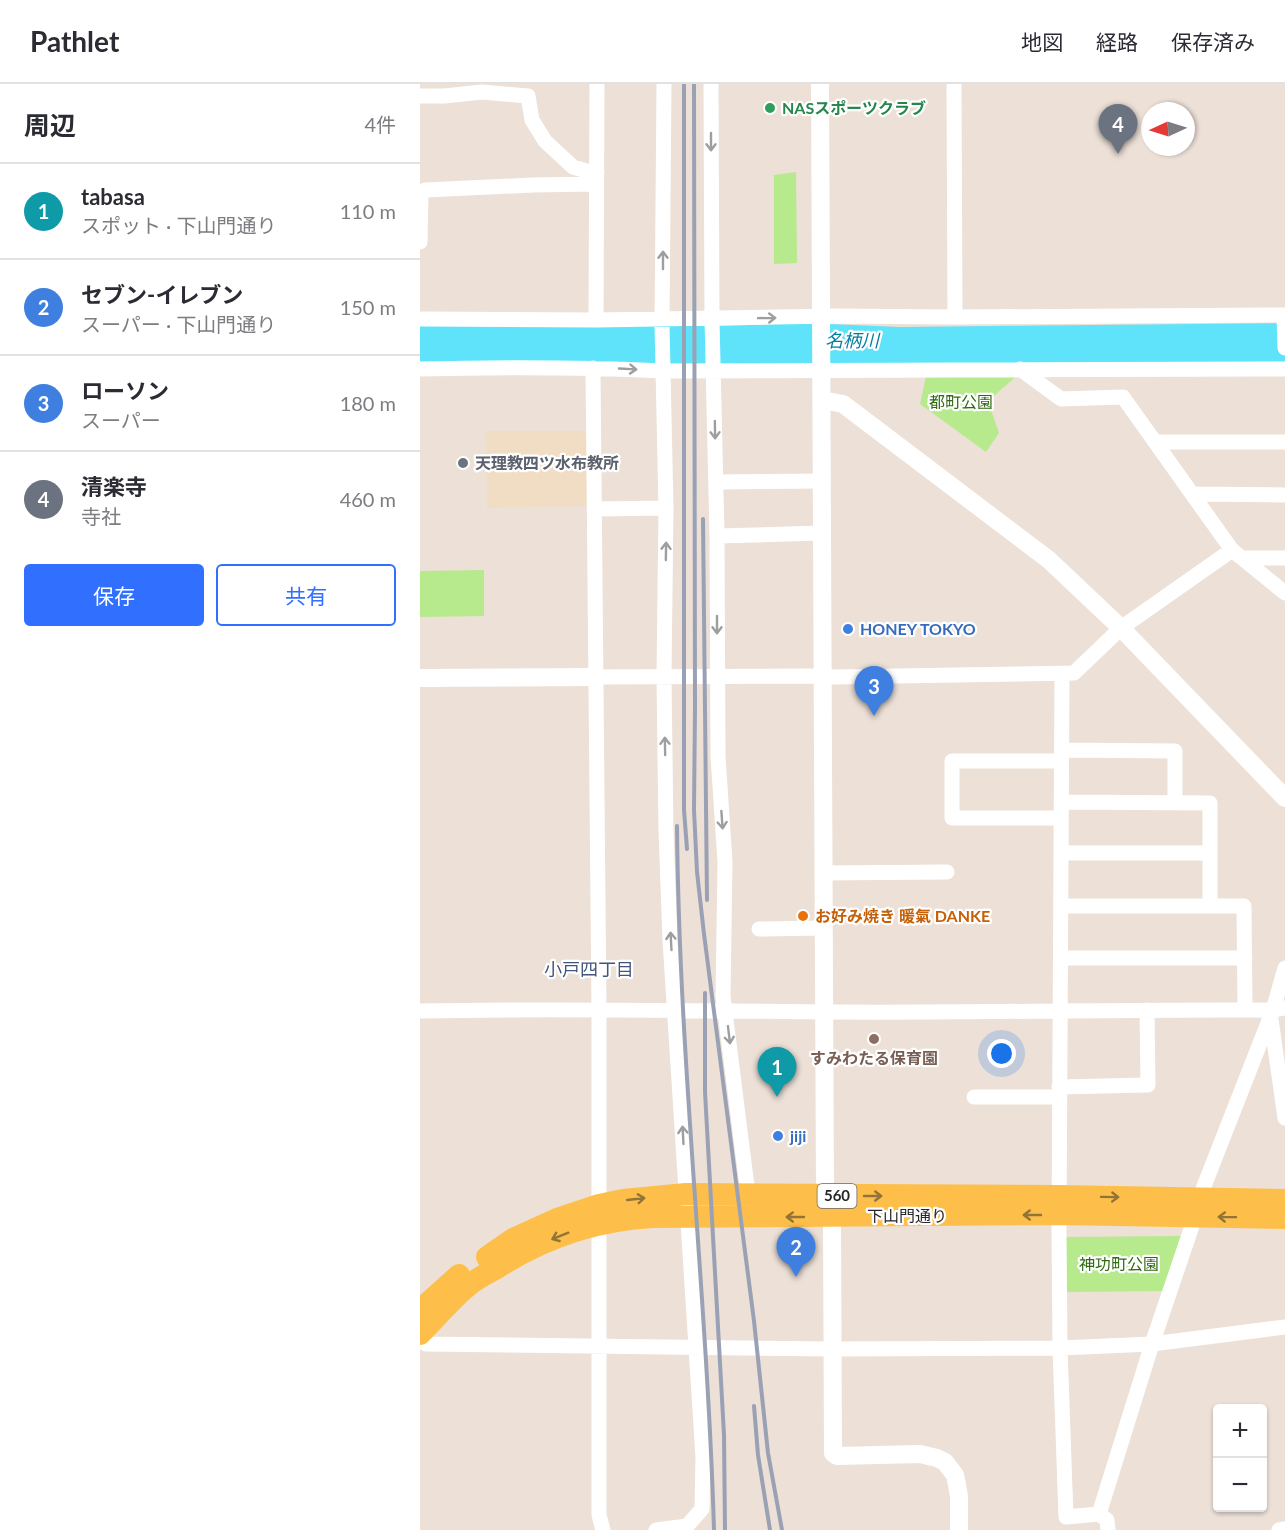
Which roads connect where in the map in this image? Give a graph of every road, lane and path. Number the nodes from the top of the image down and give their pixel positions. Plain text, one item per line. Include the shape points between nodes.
1 (597, 84) edge
2 (664, 84) edge
3 (711, 84) edge
4 (820, 84) edge
5 (954, 84) edge
6 (530, 90) edge
7 (420, 96) edge
8 (597, 178) junction
9 (420, 242) edge
10 (1285, 315) edge
11 (955, 317) junction
12 (822, 318) junction
13 (420, 319) edge
14 (596, 320) junction
15 (662, 322) junction
16 (712, 322) junction
17 (1285, 348) edge
18 (593, 368) junction
19 (420, 369) edge
20 (663, 369) junction
21 (822, 369) junction
22 (1020, 369) junction
23 (1285, 369) edge
24 (713, 370) junction
25 (822, 400) junction
26 (1156, 442) junction
27 (1285, 442) edge
28 (822, 481) junction
29 (716, 482) junction
30 (1192, 494) junction
31 (1285, 495) edge
32 (666, 508) junction
33 (595, 509) junction
34 (822, 534) junction
35 (717, 536) junction
36 (1237, 554) junction
37 (1285, 558) edge
38 (1285, 593) edge
39 (1121, 628) junction
40 (1062, 674) junction
41 (717, 676) junction
42 (595, 677) junction
43 (664, 677) junction
44 (822, 677) junction
45 (420, 678) edge
46 (1061, 755) junction
47 (1285, 798) edge
48 (1061, 802) junction
49 (1175, 803) junction
50 (1061, 818) junction
51 (1061, 853) junction
52 (1210, 853) junction
53 (946, 872) dead end
54 (823, 873) junction
55 (1210, 905) junction
56 (1061, 906) junction
57 (759, 928) dead end
58 (824, 928) junction
59 (1060, 958) junction
60 (1245, 958) junction
61 (1285, 968) edge
62 (599, 1010) junction
63 (676, 1010) junction
64 (726, 1010) junction
65 (1147, 1010) junction
66 (1245, 1010) junction
67 (420, 1011) edge
68 (1059, 1011) junction
69 (1276, 1011) edge
70 (824, 1012) junction
71 (1059, 1092) junction
72 (974, 1097) dead end
73 (1285, 1118) edge
74 (686, 1194) junction
75 (748, 1194) junction
76 (1285, 1200) edge
77 (1059, 1205) junction
78 (829, 1206) junction
79 (1196, 1208) junction
80 (599, 1214) junction
81 (688, 1217) junction
82 (1285, 1218) edge
83 (420, 1310) edge
84 (1285, 1327) edge
85 (420, 1334) edge
86 (420, 1340) edge
87 (1152, 1344) junction
88 (599, 1347) junction
89 (697, 1347) junction
90 (1060, 1348) junction
91 (831, 1349) junction
92 (1100, 1514) junction
93 (1285, 1529) edge
94 (603, 1530) edge
95 (656, 1530) edge
96 (959, 1530) edge
97 (1108, 1530) edge
98 (1279, 1530) edge

1 - 8 street
15 -> 2 street
3 -> 16 street
4 - 12 street
5 - 11 street
6 - 7 street
6 - 8 street via 532,120 544,141 573,167
8 - 9 street via 426,190 421,194
8 - 14 street
10 - 11 street
10 - 17 street
11 - 12 street
16 -> 12 street
12 - 21 street
13 - 14 street
14 - 15 street
15 - 16 street
15 - 20 street
16 - 24 street
18 - 19 street
18 -> 20 street
18 - 33 street
20 - 24 street
20 - 32 street
21 - 22 street
21 - 24 street
21 - 25 street
22 - 23 street
22 - 26 street via 1061,399 1123,398
24 -> 29 street
25 - 28 street
25 - 39 street via 843,404 1049,560
26 - 27 street
26 - 30 street
28 - 29 street
28 - 34 street
29 - 35 street
30 - 31 street
30 - 36 street
32 - 33 street
43 -> 32 street
33 - 42 street
34 - 35 street
34 - 44 street
35 -> 41 street
36 - 37 street
36 - 38 street
36 - 39 street
39 - 40 street via 1074,673
39 - 47 street
40 - 44 street
40 - 46 street
41 - 43 street
41 - 44 street
41 -> 64 street
42 - 43 street
42 - 45 street
42 - 62 street
63 -> 43 street via 666,832
44 - 54 street
46 - 48 street
46 - 49 street via 1174,751
46 - 50 street via 952,761 952,818
48 - 49 street
48 - 50 street
49 - 52 street via 1210,803
50 - 51 street
51 - 52 street
51 - 56 street
52 - 55 street
53 - 54 street
54 - 58 street
55 - 56 street
55 - 60 street via 1244,906
56 - 59 street
57 - 58 street
58 - 70 street
59 - 60 street
59 - 68 street
60 - 66 street
61 - 69 street
62 - 63 street
62 - 67 street
62 - 80 street
63 - 64 street
74 -> 63 street
64 - 70 street
64 -> 75 street
65 - 66 street
65 - 68 street
65 - 71 street via 1148,1085
66 - 69 street
68 - 70 street
68 - 71 street
69 - 73 street
69 - 79 street
70 - 78 street
71 - 72 street
71 - 77 street
74 - 75 main road, 下山門通り / 560
80 -> 74 main road, 下山門通り / 560 via 623,1200
74 - 81 street
75 - 78 main road, 下山門通り / 560
76 - 79 main road, 下山門通り / 560
77 - 78 main road, 下山門通り / 560
77 - 79 main road, 下山門通り / 560
77 - 90 street
78 -> 81 main road, 下山門通り / 560
78 - 91 street
82 -> 79 main road, 下山門通り / 560
79 - 87 street
80 - 81 main road, 下山門通り / 560 via 627,1218
80 - 83 main road, 下山門通り / 560 via 557,1219 513,1239 461,1274
80 -> 85 main road, 下山門通り / 560 via 519,1254 470,1285
80 - 88 street
81 - 89 street
84 - 87 street
86 - 88 street via 426,1344
87 - 90 street
87 - 92 street
88 - 89 street
88 - 94 street via 599,1515
89 - 91 street
89 - 95 street via 702,1509 687,1526
90 - 91 street
90 - 92 street via 1066,1516
91 - 96 street via 832,1453 921,1454 945,1462 955,1475
92 - 97 street via 1107,1520
93 - 98 street

